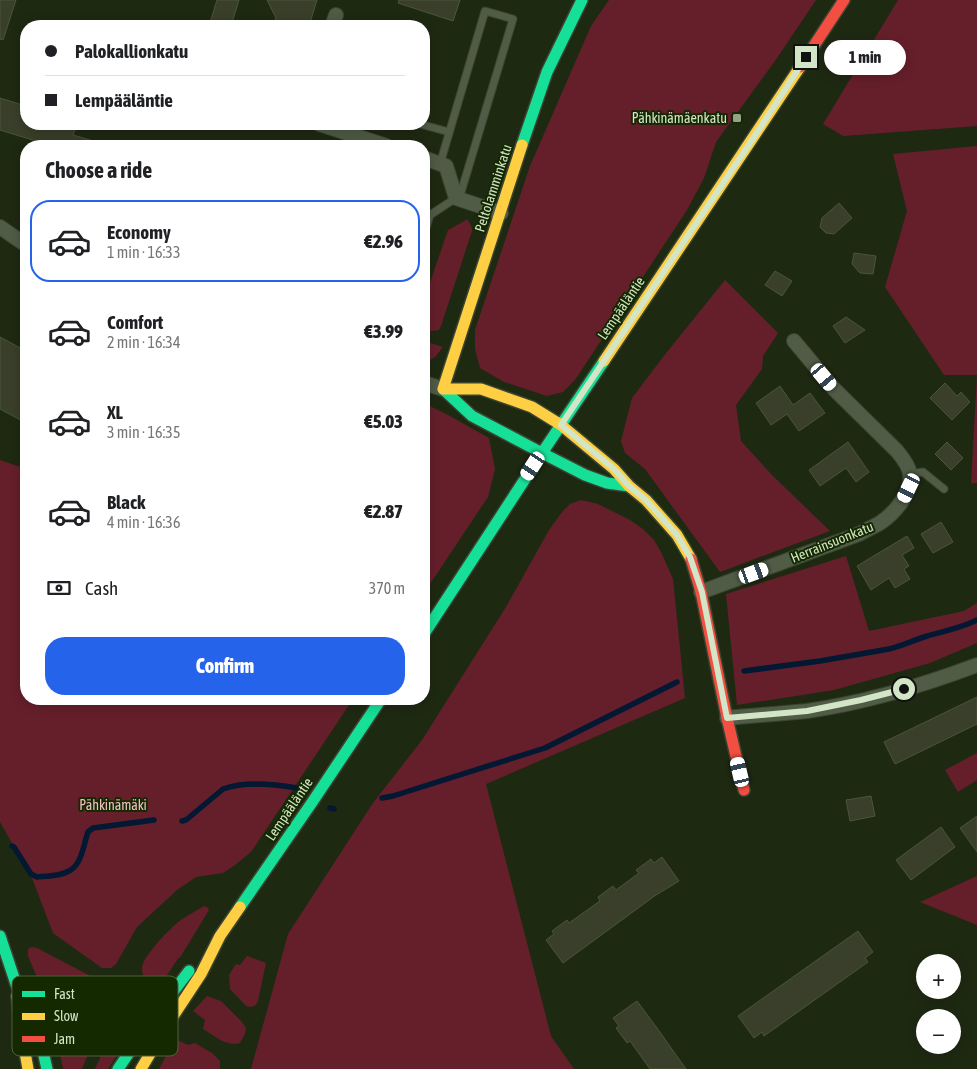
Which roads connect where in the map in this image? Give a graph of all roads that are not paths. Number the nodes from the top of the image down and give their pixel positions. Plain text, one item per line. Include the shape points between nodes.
1 (582, 0) edge
2 (844, 0) edge
3 (430, 127) edge
4 (338, 130) edge
5 (449, 132) junction
6 (368, 140) edge
7 (430, 160) edge
8 (440, 164) junction
9 (458, 198) junction
10 (501, 213) junction
11 (430, 215) edge
12 (0, 227) edge
13 (20, 241) edge
14 (794, 341) dead end
15 (430, 385) edge
16 (443, 389) junction
17 (561, 425) junction
18 (542, 453) junction
19 (910, 474) junction
20 (629, 486) junction
21 (944, 489) dead end
22 (702, 592) junction
23 (430, 625) edge
24 (977, 665) edge
25 (377, 705) edge
26 (727, 718) junction
27 (744, 790) dead end
28 (0, 936) edge
29 (220, 936) junction
30 (13, 976) edge
31 (178, 984) edge
32 (178, 1009) edge
33 (25, 1056) edge
34 (44, 1056) edge
35 (127, 1056) edge
36 (149, 1056) edge
37 (28, 1069) edge
38 (47, 1069) edge
39 (118, 1069) edge
40 (141, 1069) edge

1 - 10 main road, Peltolamminkatu via 547,72
2 - 17 main road, Lempääläntie
3 - 5 lane
4 - 6 street
5 - 8 lane
5 - 9 lane via 485,11 513,19
7 - 8 street
8 - 9 street via 446,166
9 - 10 street
9 - 11 lane
10 - 16 main road, Peltolamminkatu
12 - 13 street
14 - 19 street via 834,389 896,451
15 - 16 street
16 - 17 main road via 481,388 532,407
16 - 18 main road via 472,416
17 - 18 main road, Lempääläntie
17 - 20 main road via 614,469
18 - 20 main road via 585,474
18 - 23 main road, Lempääläntie
19 - 21 lane via 923,472
19 - 22 street, Herrainsuonkatu via 904,498 882,522 859,534
20 - 22 main road via 677,535 690,557
22 - 26 main road
24 - 26 street via 861,700 807,711
25 - 29 main road, Lempääläntie
26 - 27 main road
28 - 30 main road
29 - 31 main road, Lempääläntie
29 - 32 main road, Lempääläntie
33 - 37 main road
34 - 38 main road
35 - 39 main road, Lempääläntie
36 - 40 main road, Lempääläntie

